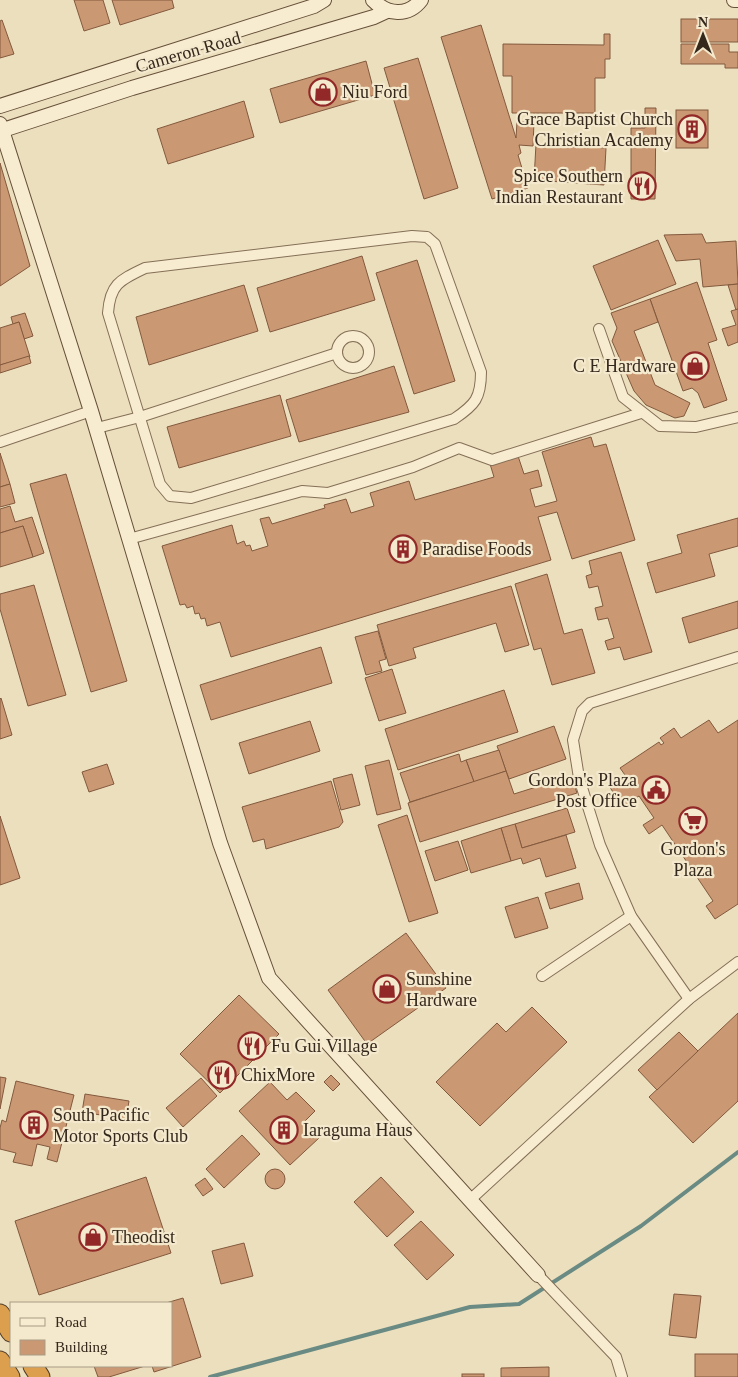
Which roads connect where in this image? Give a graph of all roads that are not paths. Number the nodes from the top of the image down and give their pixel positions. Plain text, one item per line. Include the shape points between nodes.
1 (324, 0) edge
2 (374, 0) edge
3 (421, 0) edge
4 (734, 0) edge
5 (738, 0) edge
6 (387, 10) junction
7 (0, 106) edge
8 (1, 129) edge
9 (599, 328) dead end
10 (337, 354) dead end
11 (92, 411) junction
12 (642, 413) junction
13 (140, 417) junction
14 (738, 417) edge
15 (96, 428) junction
16 (0, 442) edge
17 (129, 539) junction
18 (738, 657) edge
19 (631, 916) junction
20 (738, 962) edge
21 (542, 976) dead end
22 (690, 998) junction
23 (471, 1199) junction
24 (538, 1275) joint
25 (0, 1314) edge
26 (10, 1330) edge
27 (0, 1361) edge
28 (10, 1377) edge
29 (622, 1377) edge

1 - 7 street, Cameron Road via 305,9
2 - 6 street
3 - 6 street, Cameron Road via 404,12
4 - 5 street
6 - 8 street, Cameron Road via 374,17
8 - 11 street
9 - 12 street via 622,397
10 - 13 street
11 - 15 street
11 - 16 street
12 - 14 street via 660,426 684,428
12 - 17 street via 492,460 459,448 413,467 328,493 302,491
13 - 13 street via 108,313 109,295 122,279 144,268 412,236 427,237 435,244 481,372 481,387 471,408 454,419 191,498 170,496 160,484
13 - 15 street
15 - 17 street
17 - 23 street via 220,843 269,978 393,1118
18 - 19 street via 600,699 582,711 573,740 579,778 600,845
19 - 21 street
19 - 22 street
20 - 22 street
22 - 23 street
23 - 24 street
24 - 29 street via 616,1357
25 - 26 highway
27 - 28 highway

